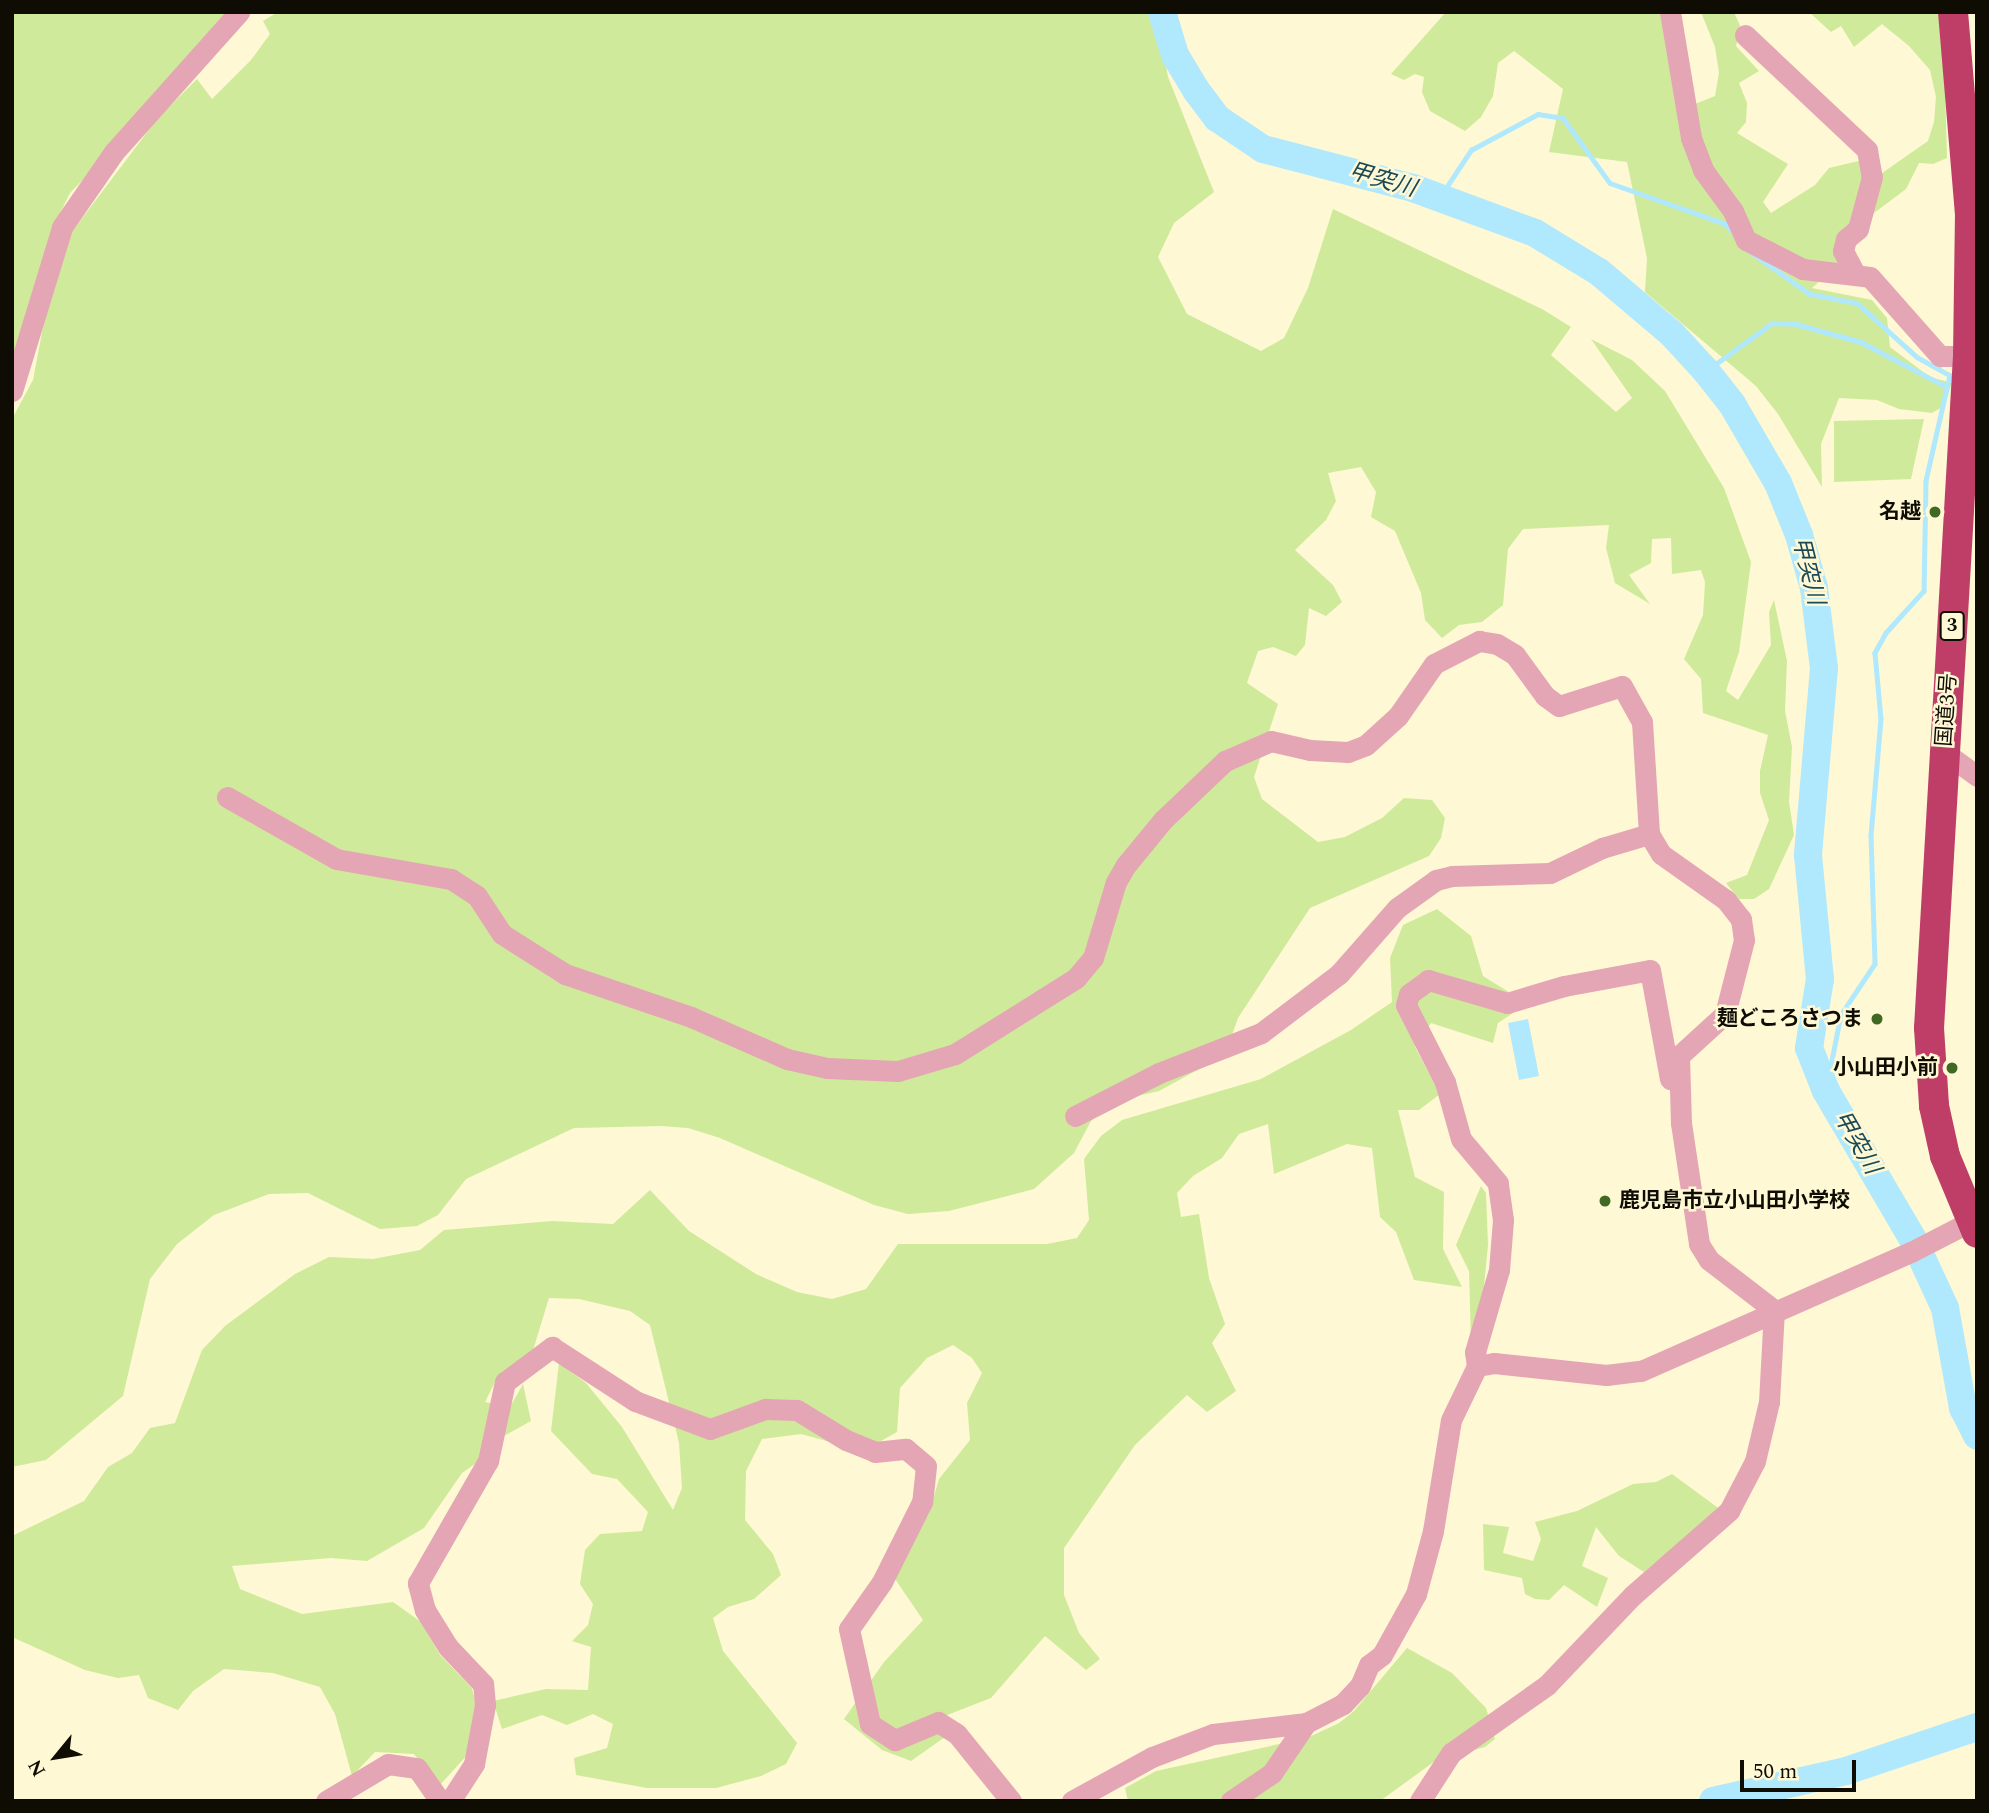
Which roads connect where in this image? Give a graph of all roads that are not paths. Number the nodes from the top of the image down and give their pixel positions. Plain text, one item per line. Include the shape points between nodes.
1 (240, 12) edge
2 (1670, 12) edge
3 (1953, 12) edge
4 (1745, 35) dead end
5 (1856, 275) junction
6 (1973, 291) edge
7 (1968, 356) junction
8 (12, 391) edge
9 (1971, 400) edge
10 (1944, 752) junction
11 (1977, 776) edge
12 (227, 797) dead end
13 (1649, 834) junction
14 (1075, 1116) dead end
15 (1681, 1123) junction
16 (1975, 1224) edge
17 (1774, 1310) junction
18 (1477, 1366) junction
19 (1306, 1723) junction
20 (326, 1801) edge
21 (440, 1801) edge
22 (450, 1801) edge
23 (1011, 1801) edge
24 (1072, 1801) edge
25 (1231, 1801) edge
26 (1420, 1801) edge

1 - 8 street via 114,152 62,228
2 - 5 street via 1691,138 1703,170 1733,211 1746,240 1803,269
3 - 6 highway, 国道3号 / 3
4 - 5 street via 1867,150 1872,177 1858,229 1846,239 1843,251
5 - 7 street via 1870,277 1940,356
6 - 7 highway, 国道3号 / 3
7 - 9 highway, 国道3号 / 3
9 - 10 highway, 国道3号 / 3
10 - 11 street
10 - 16 highway, 国道3号 / 3 via 1930,971 1931,1071 1945,1156
12 - 13 street via 336,859 450,880 477,896 502,934 565,974 691,1017 787,1059 827,1068 898,1070 955,1054 1076,978 1093,958 1116,882 1126,865 1163,820 1225,761 1271,741 1348,752 1366,745 1398,716 1434,664 1479,641 1497,644 1515,655 1545,696 1559,706 1622,686 1642,722
13 - 14 street via 1602,848 1550,873 1452,876 1417,890 1339,974 1261,1033 1159,1073
13 - 15 street via 1661,854 1726,900 1741,919 1744,940 1725,1014 1679,1056
15 - 17 street via 1699,1244 1709,1260
15 - 18 street via 1650,970 1564,986 1507,1003 1428,980 1409,994 1406,1005 1445,1082 1461,1139 1498,1183 1503,1220 1499,1270 1475,1352
16 - 17 street
17 - 18 street via 1641,1371 1606,1375 1494,1363
17 - 26 street via 1769,1402 1755,1461 1729,1511 1633,1595 1547,1685 1451,1754
18 - 19 street via 1451,1420 1433,1531 1416,1594 1360,1686 1343,1704
19 - 24 street via 1213,1734 1152,1757
19 - 25 street via 1272,1773
20 - 21 street via 388,1764 417,1768
22 - 23 street via 474,1764 485,1705 483,1684 448,1647 425,1610 418,1583 488,1461 505,1382 552,1347 635,1401 710,1429 765,1409 797,1410 846,1440 875,1451 906,1449 926,1466 922,1502 882,1582 849,1629 870,1724 895,1740 938,1722 957,1734

